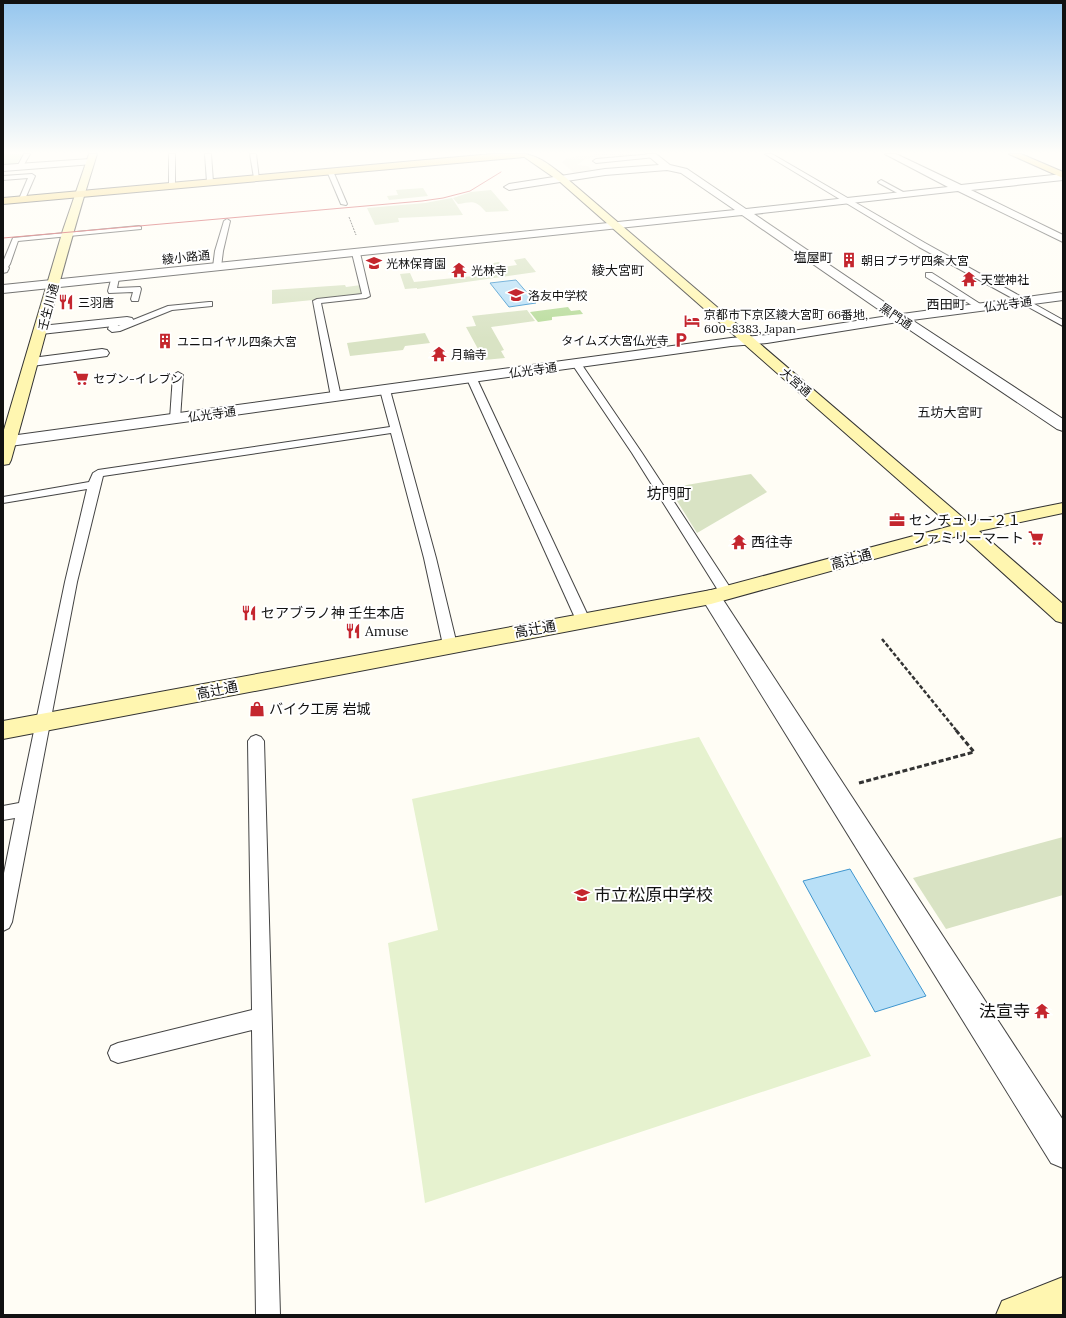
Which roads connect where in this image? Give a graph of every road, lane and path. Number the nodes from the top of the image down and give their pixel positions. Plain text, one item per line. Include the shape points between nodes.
1 (73, 216) edge
2 (604, 216) edge
3 (711, 216) edge
4 (748, 216) edge
5 (872, 216) edge
6 (1016, 216) edge
7 (227, 221) dead end
8 (616, 226) junction
9 (139, 228) dead end
10 (67, 234) junction
11 (1063, 239) edge
12 (356, 253) junction
13 (217, 267) junction
14 (3, 268) edge
15 (929, 275) dead end
16 (115, 278) junction
17 (54, 284) junction
18 (3, 289) edge
19 (1063, 296) edge
20 (135, 299) dead end
21 (1024, 302) junction
22 (209, 304) dead end
23 (981, 307) junction
24 (900, 318) junction
25 (127, 321) dead end
26 (114, 323) junction
27 (1063, 323) edge
28 (41, 330) junction
29 (748, 340) junction
30 (102, 353) dead end
31 (32, 362) junction
32 (577, 364) junction
33 (178, 374) dead end
34 (472, 378) junction
35 (385, 390) junction
36 (336, 397) junction
37 (175, 419) junction
38 (1063, 426) edge
39 (395, 429) junction
40 (6, 442) edge
41 (3, 460) edge
42 (94, 485) junction
43 (3, 500) edge
44 (1063, 508) edge
45 (965, 528) junction
46 (718, 595) junction
47 (1063, 616) edge
48 (583, 620) junction
49 (882, 639) dead end
50 (450, 645) junction
51 (44, 723) junction
52 (3, 730) edge
53 (256, 741) dead end
54 (833, 789) junction
55 (26, 809) junction
56 (3, 814) edge
57 (3, 922) edge
58 (261, 1018) junction
59 (118, 1054) dead end
60 (1063, 1151) edge
61 (1063, 1296) edge
62 (268, 1315) edge
63 (1016, 1315) edge

1 - 10 street, 壬生川通
2 - 8 street, 大宮通
3 - 8 street, 綾小路通
4 - 24 street, 黒門通
5 - 21 lane
6 - 11 street
7 - 13 lane via 218,251
8 - 12 street, 綾小路通
8 - 29 street, 大宮通
9 - 10 lane
10 - 14 lane via 15,239
10 - 17 street, 壬生川通
12 - 13 street, 綾小路通
12 - 36 lane via 366,296 317,301
13 - 16 street, 綾小路通
15 - 23 lane
16 - 17 street, 綾小路通
16 - 20 lane via 112,292 137,289
17 - 18 street, 綾小路通
17 - 28 street, 壬生川通
19 - 21 street, 仏光寺通
21 - 23 street, 仏光寺通
21 - 27 lane
22 - 26 lane via 171,308 112,330
23 - 24 street, 仏光寺通
24 - 29 street, 仏光寺通
24 - 38 street, 黒門通
25 - 26 street
26 - 28 street
28 - 31 street, 壬生川通
29 - 32 street, 仏光寺通
29 - 45 street, 大宮通
30 - 31 street
31 - 40 street, 壬生川通
32 - 34 street, 仏光寺通
32 - 46 lane via 638,453
33 - 37 lane
34 - 35 street, 仏光寺通
34 - 48 lane
35 - 36 street, 仏光寺通
35 - 39 lane
36 - 37 street, 仏光寺通
37 - 40 street, 仏光寺通
39 - 42 lane via 98,473
39 - 50 lane via 430,558
40 - 41 street, 壬生川通
42 - 43 lane
42 - 51 lane via 71,582
44 - 45 street, 高辻通
45 - 46 street, 高辻通
45 - 47 street, 大宮通
46 - 48 street, 高辻通
46 - 54 street
48 - 50 street, 高辻通
49 - 54 path via 974,752
50 - 51 street, 高辻通
51 - 52 street, 高辻通
51 - 55 lane
53 - 58 lane
54 - 60 street
55 - 56 lane
55 - 57 lane
58 - 59 lane
58 - 62 lane
61 - 63 street

